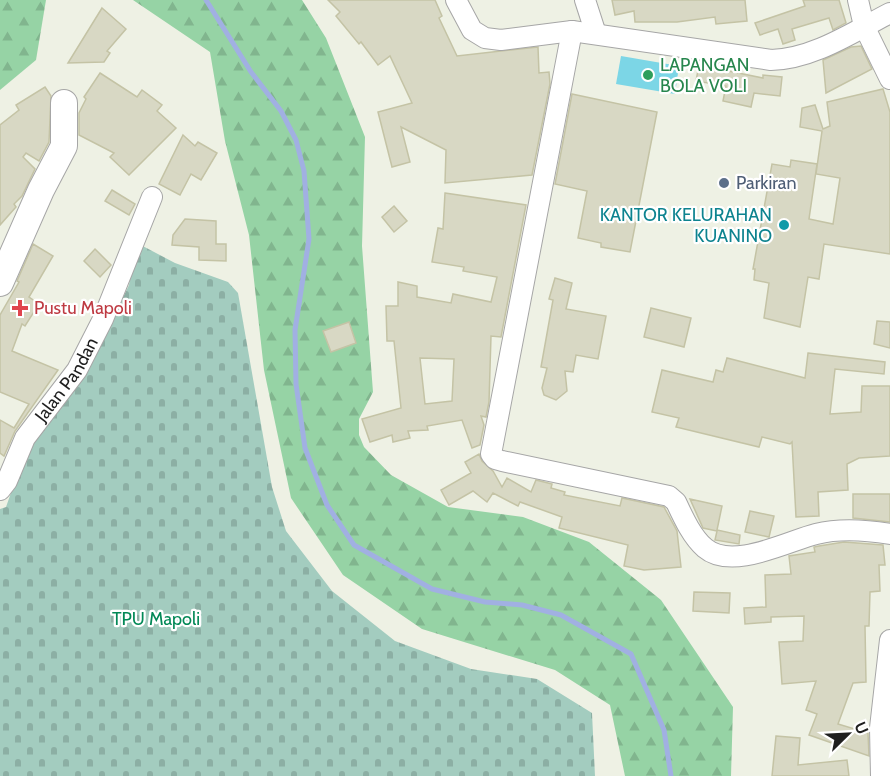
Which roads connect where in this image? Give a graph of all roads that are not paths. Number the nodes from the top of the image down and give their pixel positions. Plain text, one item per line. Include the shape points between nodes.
1 (456, 0) edge
2 (585, 0) edge
3 (858, 0) edge
4 (890, 13) edge
5 (864, 26) junction
6 (572, 31) junction
7 (596, 34) junction
8 (890, 79) edge
9 (64, 103) dead end
10 (152, 197) dead end
11 (0, 283) edge
12 (0, 490) edge
13 (890, 534) edge
14 (890, 640) edge
15 (881, 776) edge

1 - 6 street via 472,30 485,38 501,40
2 - 7 street
3 - 5 street
4 - 5 street
5 - 7 street via 792,59 771,60
5 - 8 street
6 - 7 street
6 - 13 street via 491,454 502,462 669,496 706,549 720,556 765,551 816,534 862,530
9 - 11 street via 64,146
10 - 12 street, Jalan Pandan via 104,319 77,370 25,438
14 - 15 street via 880,728

